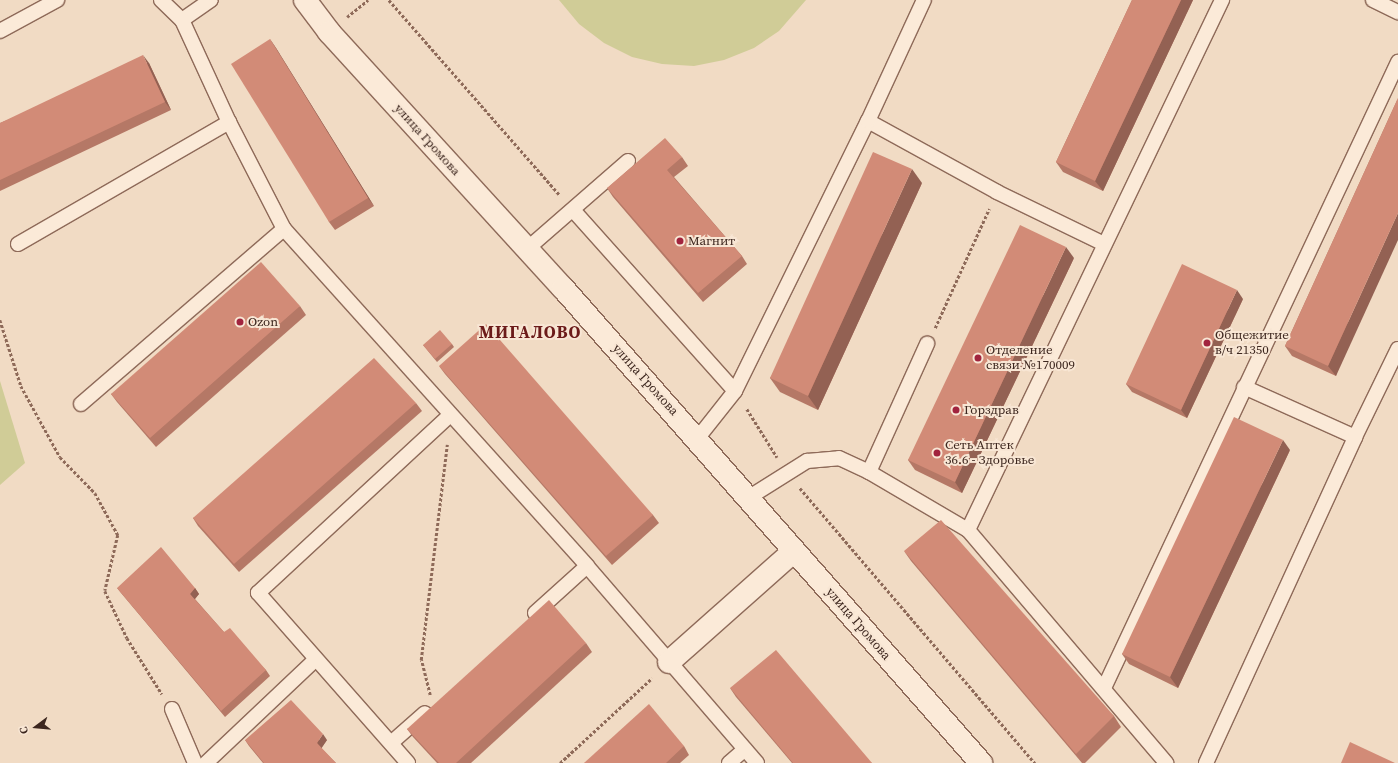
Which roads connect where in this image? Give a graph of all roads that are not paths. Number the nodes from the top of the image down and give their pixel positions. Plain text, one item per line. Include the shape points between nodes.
1 (57, 0) edge
2 (160, 0) edge
3 (212, 0) edge
4 (305, 0) edge
5 (924, 0) edge
6 (1222, 0) edge
7 (1373, 0) edge
8 (1398, 12) edge
9 (182, 20) junction
10 (0, 31) edge
11 (1398, 62) edge
12 (868, 121) junction
13 (229, 122) junction
14 (628, 161) dead end
15 (573, 210) junction
16 (284, 229) junction
17 (18, 244) dead end
18 (1104, 244) junction
19 (527, 249) junction
20 (927, 344) road end
21 (1398, 349) edge
22 (1244, 387) junction
23 (735, 391) junction
24 (81, 404) dead end
25 (450, 415) junction
26 (1355, 437) junction
27 (697, 439) junction
28 (869, 472) junction
29 (748, 498) junction
30 (968, 530) junction
31 (794, 551) junction
32 (587, 566) junction
33 (524, 623) edge
34 (316, 659) junction
35 (669, 662) junction
36 (1104, 688) junction
37 (433, 706) edge
38 (172, 709) road end
39 (390, 743) junction
40 (745, 749) junction
41 (195, 763) edge
42 (206, 763) edge
43 (408, 763) edge
44 (729, 763) edge
45 (757, 763) edge
46 (981, 763) edge
47 (1166, 763) edge
48 (1206, 763) edge

1 - 10 lane
2 - 9 lane
3 - 9 lane
4 - 19 street, улица Громова via 329,32
5 - 12 lane
6 - 18 lane
7 - 8 lane
9 - 13 lane
11 - 22 lane
12 - 18 lane via 997,192
12 - 23 lane
13 - 16 lane
13 - 17 lane
14 - 15 lane
15 - 19 lane
15 - 23 lane
16 - 24 lane
16 - 25 lane
18 - 30 lane
19 - 27 street, улица Громова
20 - 28 lane
21 - 26 lane
22 - 26 lane
22 - 36 lane
23 - 27 lane
25 - 32 lane
25 - 34 lane via 258,593
26 - 48 lane
27 - 29 street, улица Громова
28 - 29 lane via 839,458 807,461
28 - 30 lane
29 - 31 street, улица Громова
30 - 36 lane
31 - 35 street
31 - 46 street, улица Громова
32 - 33 lane
32 - 35 lane
34 - 39 lane
34 - 42 lane
35 - 40 lane
36 - 47 lane
37 - 39 lane
38 - 41 lane
39 - 43 lane
40 - 44 lane
40 - 45 lane

